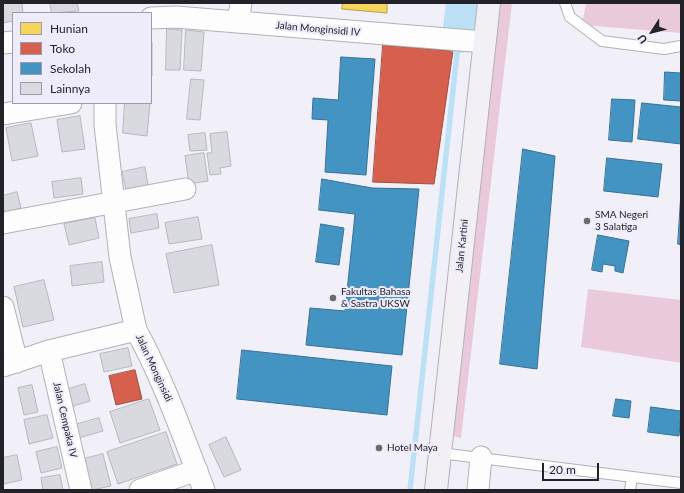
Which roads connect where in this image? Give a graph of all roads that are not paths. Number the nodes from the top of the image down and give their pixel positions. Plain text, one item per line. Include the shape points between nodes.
1 (489, 3) edge
2 (565, 3) edge
3 (240, 13) edge
4 (152, 18) edge
5 (485, 42) junction
6 (681, 46) edge
7 (65, 104) edge
8 (106, 104) edge
9 (3, 114) edge
10 (185, 189) dead end
11 (113, 202) junction
12 (3, 223) edge
13 (3, 307) edge
14 (136, 330) junction
15 (49, 351) junction
16 (10, 364) edge
17 (440, 453) junction
18 (480, 457) junction
19 (197, 470) junction
20 (632, 477) junction
21 (681, 483) edge
22 (82, 490) edge
23 (140, 490) edge
24 (204, 490) edge
25 (436, 490) edge
26 (478, 490) edge
27 (630, 490) edge

1 - 5 main road, Jalan Kartini
2 - 6 lane via 570,17 602,41 664,49
3 - 4 street, Jalan Monginsidi IV
3 - 5 street, Jalan Monginsidi IV
5 - 17 main road, Jalan Kartini
7 - 9 street
8 - 11 street via 105,125
10 - 11 street
11 - 12 street
11 - 14 street via 120,257
13 - 16 street
14 - 15 street, Jalan Monginsidi
14 - 19 street, Jalan Monginsidi via 154,365
15 - 16 street, Jalan Monginsidi
15 - 22 street, Jalan Cempaka IV
17 - 18 lane
17 - 25 main road, Jalan Kartini
18 - 20 lane
18 - 26 street
19 - 23 street
19 - 24 street, Jalan Monginsidi
20 - 21 lane
20 - 27 lane

